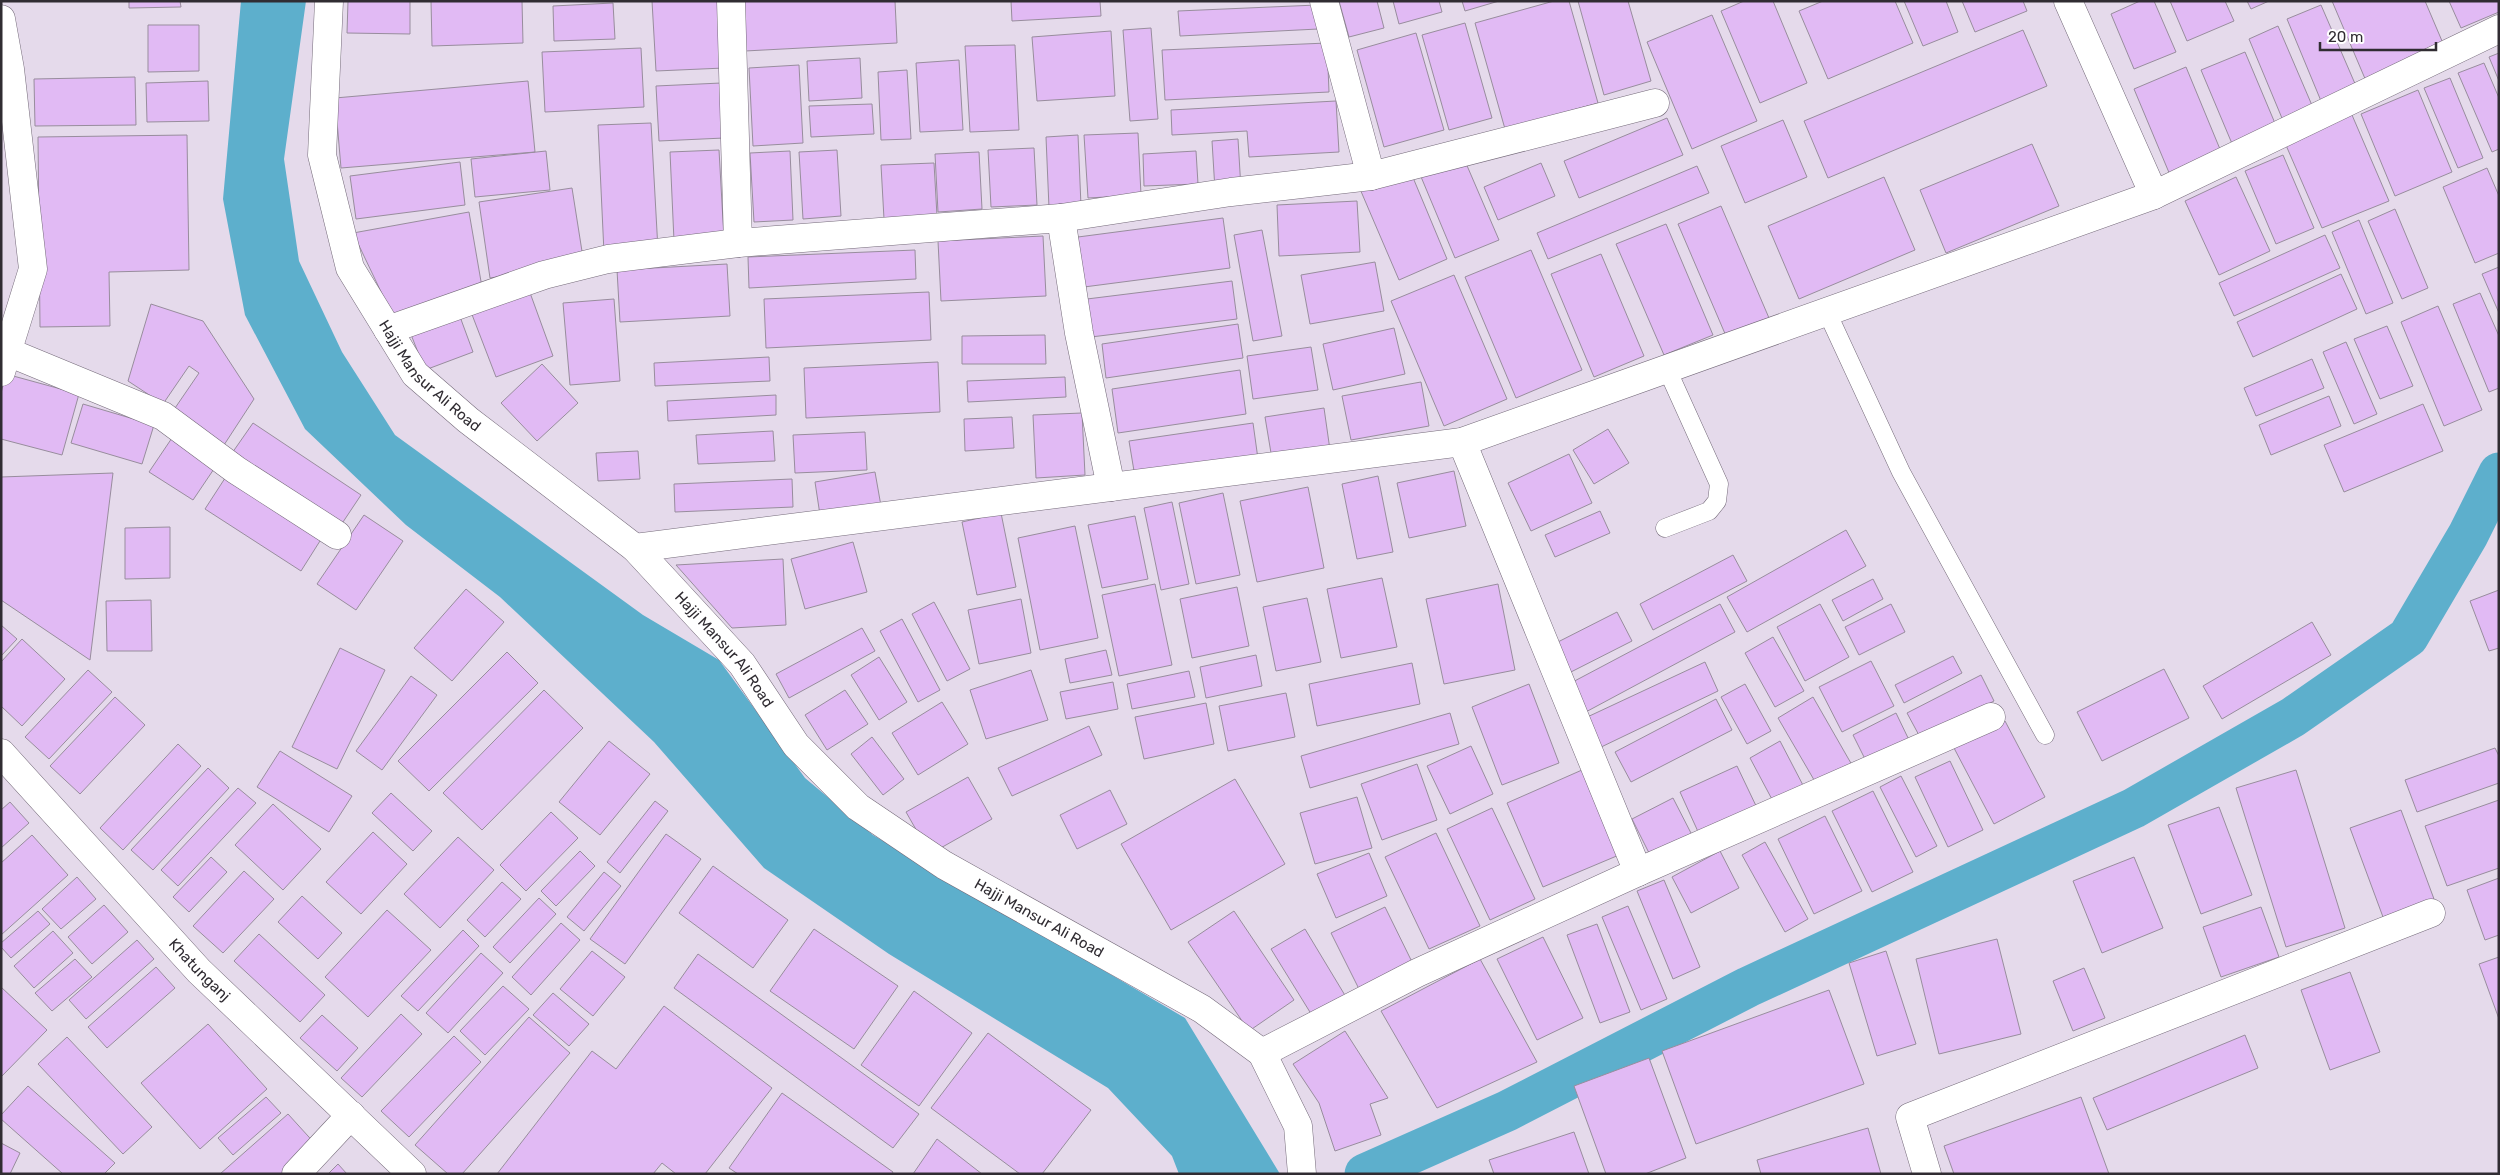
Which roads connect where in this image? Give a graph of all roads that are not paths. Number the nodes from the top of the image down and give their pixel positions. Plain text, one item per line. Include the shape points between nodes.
1 (329, 1) edge
2 (731, 1) edge
3 (1324, 1) edge
4 (2068, 1) edge
5 (1, 18) edge
6 (2499, 29) edge
7 (1655, 103) dead end
8 (1371, 176) junction
9 (2154, 196) junction
10 (1061, 218) junction
11 (738, 243) junction
12 (1827, 312) junction
13 (388, 330) junction
14 (4, 362) edge
15 (1667, 369) junction
16 (1462, 442) junction
17 (1111, 487) junction
18 (1665, 528) dead end
19 (336, 535) dead end
20 (635, 548) junction
21 (1991, 717) dead end
22 (2045, 735) dead end
23 (1, 753) edge
24 (1638, 872) junction
25 (2431, 913) dead end
26 (1262, 1053) junction
27 (351, 1115) junction
28 (296, 1174) edge
29 (412, 1174) edge
30 (1302, 1174) edge
31 (1927, 1174) edge

1 - 13 street, Hajji Mansur Ali Road via 322,155 350,268
2 - 11 street
3 - 8 street
4 - 9 street
5 - 14 street via 33,269
6 - 9 street
7 - 8 street
8 - 10 street via 1231,192
9 - 12 street
10 - 11 street
10 - 17 street via 1079,333
11 - 13 street via 608,259 544,276
12 - 15 street
12 - 22 lane via 1901,472
13 - 20 street, Hajji Mansur Ali Road via 415,374 468,420
14 - 19 street via 162,416 236,470
15 - 16 street
15 - 18 lane via 1719,484 1717,501 1709,511
16 - 17 street
16 - 24 street
17 - 20 street
20 - 26 street, Hajji Mansur Ali Road via 742,664 796,745 858,807 944,865 1202,1010
21 - 24 street
23 - 27 street, Khatunganj via 198,971
24 - 26 street via 1417,973
25 - 31 street via 1910,1117
26 - 30 street, Hajji Mansur Ali Road via 1298,1126
27 - 28 street
27 - 29 street, Khatunganj

